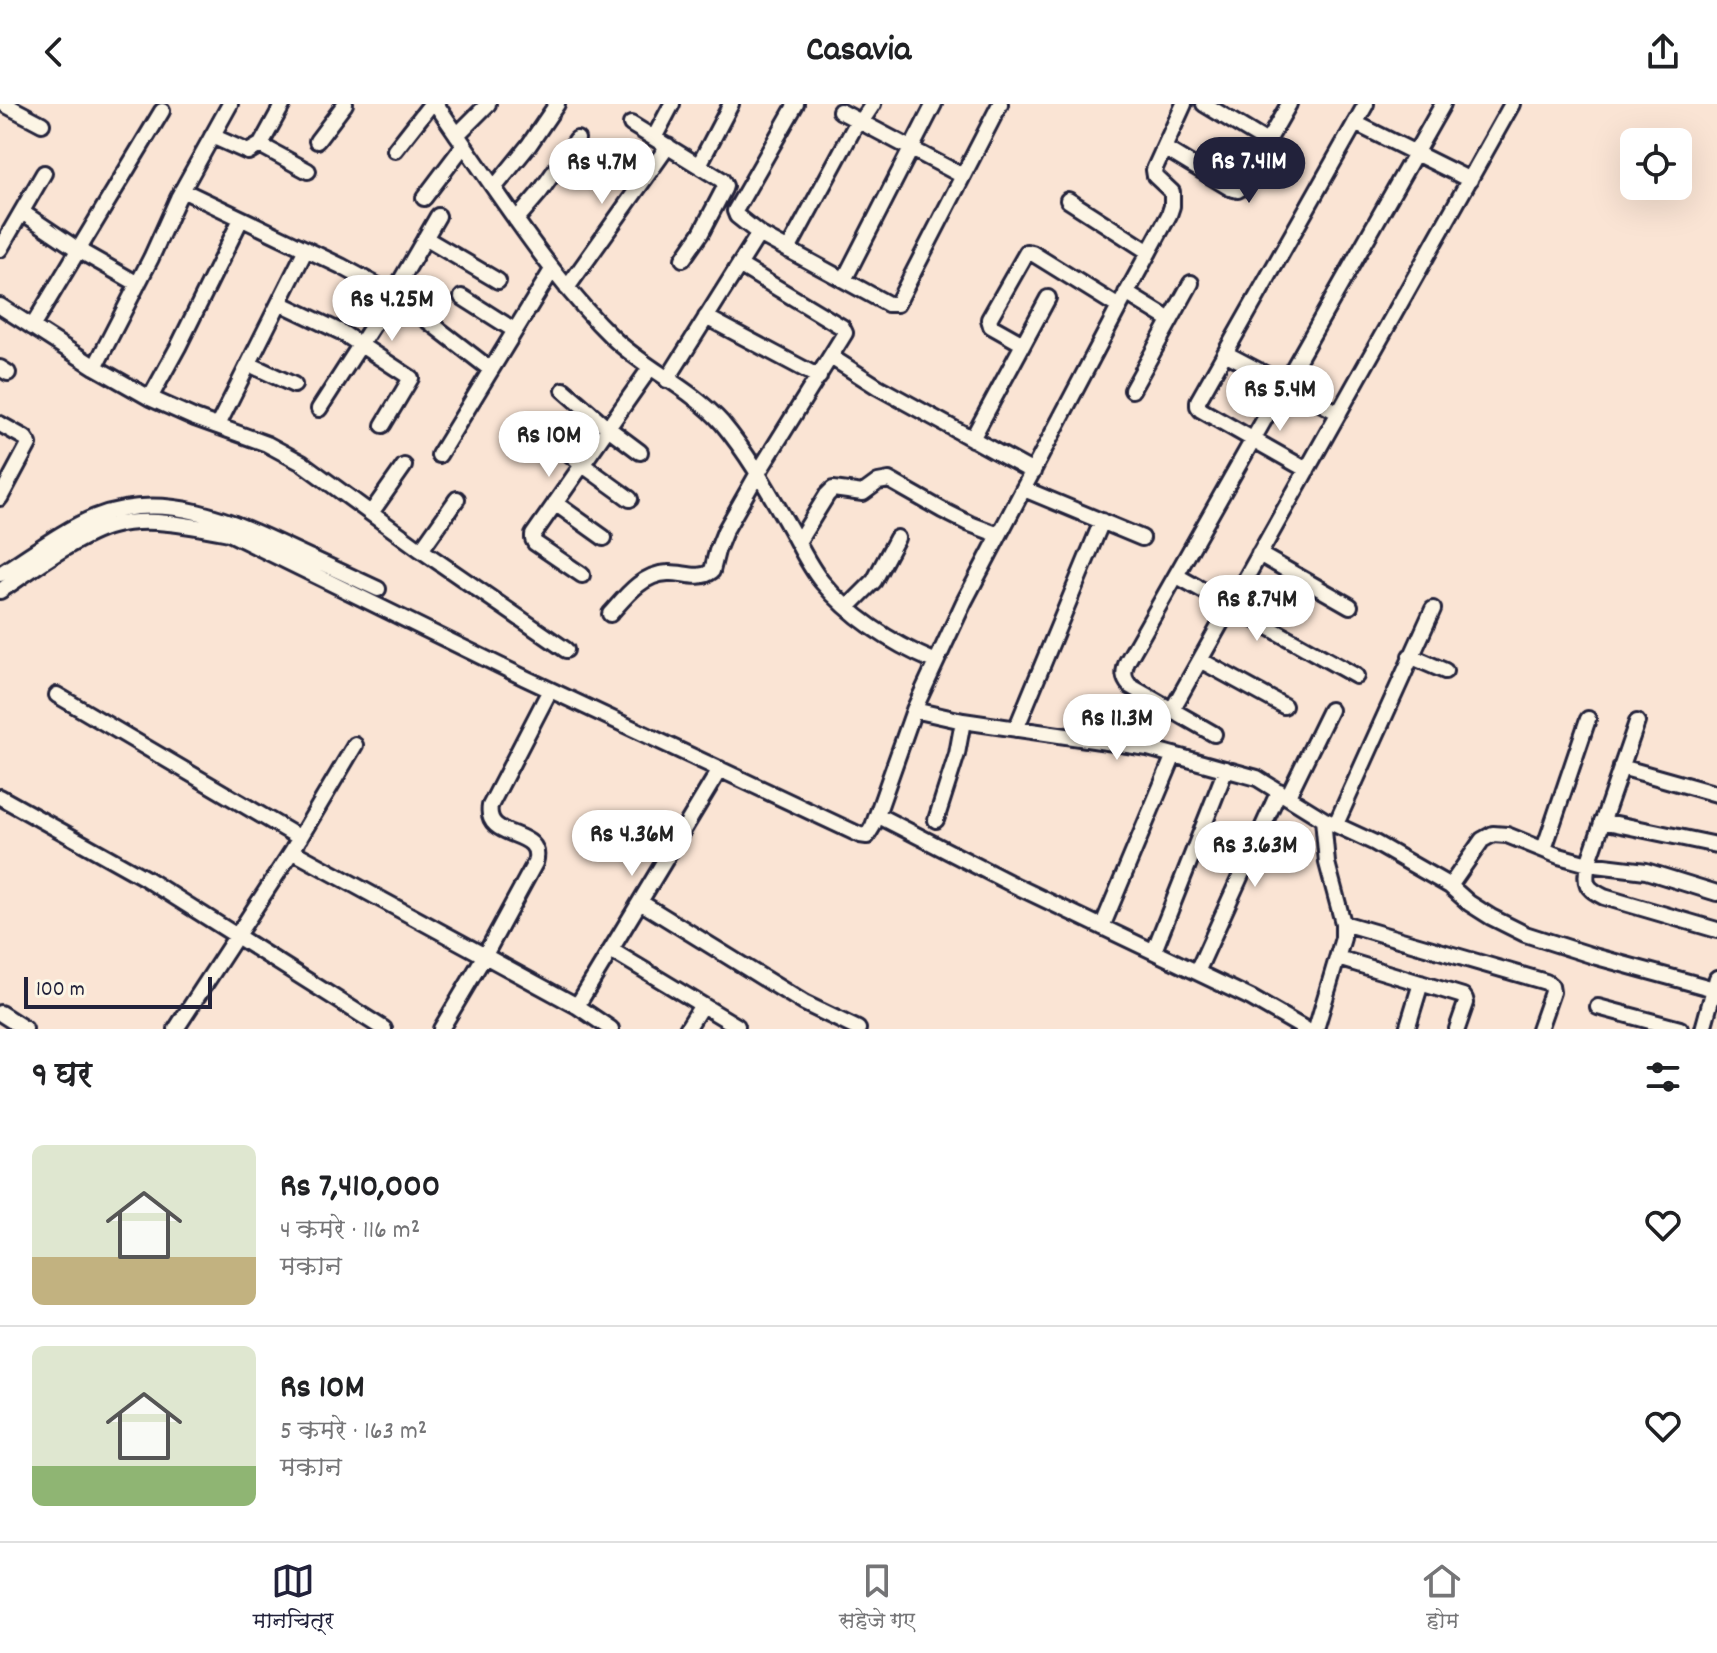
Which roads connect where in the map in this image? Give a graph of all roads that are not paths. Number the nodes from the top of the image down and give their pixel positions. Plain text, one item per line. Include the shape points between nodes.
1 (4, 104) edge
2 (230, 104) edge
3 (283, 104) edge
4 (345, 104) edge
5 (433, 104) edge
6 (488, 104) edge
7 (557, 104) edge
8 (672, 104) edge
9 (731, 104) edge
10 (796, 104) edge
11 (873, 104) edge
12 (934, 104) edge
13 (1000, 104) edge
14 (1184, 104) edge
15 (1204, 104) edge
16 (1289, 104) edge
17 (1366, 104) edge
18 (1443, 104) edge
19 (1512, 104) edge
20 (162, 111) dead end
21 (840, 111) dead end
22 (861, 121) junction
23 (1355, 123) junction
24 (42, 124) dead end
25 (631, 124) dead end
26 (212, 136) junction
27 (654, 138) junction
28 (577, 139) dead end
29 (461, 140) junction
30 (317, 141) dead end
31 (1267, 142) junction
32 (260, 146) junction
33 (668, 146) junction
34 (1164, 148) junction
35 (911, 149) junction
36 (395, 150) dead end
37 (1416, 152) junction
38 (699, 165) junction
39 (308, 171) dead end
40 (44, 173) dead end
41 (963, 176) junction
42 (1470, 180) junction
43 (494, 188) junction
44 (182, 190) junction
45 (424, 198) dead end
46 (1068, 200) dead end
47 (22, 212) junction
48 (438, 216) dead end
49 (241, 219) junction
50 (516, 220) junction
51 (761, 235) junction
52 (425, 238) junction
53 (0, 249) edge
54 (306, 249) junction
55 (788, 250) junction
56 (80, 251) junction
57 (1149, 252) junction
58 (683, 259) dead end
59 (739, 265) junction
60 (552, 270) junction
61 (844, 280) junction
62 (498, 281) dead end
63 (1191, 283) dead end
64 (138, 284) junction
65 (567, 288) junction
66 (1126, 293) junction
67 (393, 294) junction
68 (462, 297) dead end
69 (1048, 298) dead end
70 (280, 303) junction
71 (0, 306) edge
72 (1119, 307) junction
73 (706, 317) junction
74 (1170, 320) junction
75 (32, 327) junction
76 (514, 330) junction
77 (1023, 344) junction
78 (360, 345) junction
79 (1225, 353) junction
80 (831, 357) junction
81 (249, 364) junction
82 (95, 367) junction
83 (650, 368) junction
84 (490, 369) junction
85 (819, 377) junction
86 (667, 380) junction
87 (294, 385) dead end
88 (1285, 385) junction
89 (564, 390) dead end
90 (1132, 390) dead end
91 (150, 398) junction
92 (319, 409) dead end
93 (1339, 413) junction
94 (0, 424) edge
95 (218, 425) junction
96 (383, 425) dead end
97 (538, 427) dead end
98 (608, 428) junction
99 (972, 439) junction
100 (1254, 440) junction
101 (640, 452) dead end
102 (439, 455) dead end
103 (583, 465) junction
104 (404, 466) dead end
105 (1307, 470) junction
106 (1033, 472) junction
107 (758, 473) junction
108 (1024, 489) junction
109 (0, 498) edge
110 (457, 499) dead end
111 (630, 499) dead end
112 (555, 503) junction
113 (371, 513) junction
114 (1102, 521) junction
115 (999, 535) junction
116 (604, 538) dead end
117 (897, 538) dead end
118 (1142, 538) dead end
119 (798, 542) junction
120 (421, 550) junction
121 (1259, 554) junction
122 (0, 574) edge
123 (582, 575) dead end
124 (1177, 576) junction
125 (378, 589) dead end
126 (0, 591) edge
127 (1230, 606) junction
128 (1350, 606) dead end
129 (848, 607) junction
130 (1433, 609) dead end
131 (610, 614) dead end
132 (566, 650) dead end
133 (1410, 656) junction
134 (1200, 660) junction
135 (936, 662) junction
136 (1445, 671) dead end
137 (1356, 676) dead end
138 (550, 690) junction
139 (57, 695) dead end
140 (1284, 706) dead end
141 (914, 710) junction
142 (1172, 710) junction
143 (1330, 710) dead end
144 (1588, 719) dead end
145 (963, 721) junction
146 (1637, 722) dead end
147 (1016, 729) junction
148 (1214, 734) dead end
149 (355, 745) dead end
150 (1174, 755) junction
151 (1621, 767) junction
152 (720, 769) junction
153 (1226, 769) junction
154 (1283, 794) junction
155 (1717, 794) edge
156 (0, 797) edge
157 (936, 820) dead end
158 (1329, 821) junction
159 (1602, 821) junction
160 (873, 824) junction
161 (296, 844) junction
162 (1717, 845) edge
163 (1544, 849) junction
164 (1588, 864) junction
165 (1450, 886) junction
166 (1717, 893) edge
167 (640, 902) junction
168 (1343, 923) junction
169 (1102, 927) junction
170 (1717, 930) edge
171 (236, 937) junction
172 (611, 950) junction
173 (1154, 951) junction
174 (485, 955) junction
175 (1338, 958) junction
176 (1197, 972) junction
177 (1421, 983) junction
178 (1715, 984) edge
179 (702, 1005) junction
180 (577, 1006) junction
181 (1598, 1007) dead end
182 (0, 1013) edge
183 (737, 1026) dead end
184 (852, 1028) edge
185 (25, 1029) edge
186 (176, 1029) edge
187 (382, 1029) edge
188 (441, 1029) edge
189 (611, 1029) edge
190 (687, 1029) edge
191 (1305, 1029) edge
192 (1316, 1029) edge
193 (1407, 1029) edge
194 (1457, 1029) edge
195 (1539, 1029) edge
196 (1680, 1029) edge
197 (1703, 1029) edge

1 - 24 street
2 - 26 street
3 - 32 street
4 - 30 street
5 - 29 street
5 - 36 street
6 - 29 street
7 - 43 street
8 - 27 street
9 - 38 street
10 - 51 street via 735,211
11 - 22 street
12 - 35 street
13 - 41 street
14 - 34 street
15 - 31 street
16 - 31 street
17 - 23 street
18 - 37 street
19 - 42 street
20 - 56 street
21 - 22 street
22 - 35 street
22 - 55 street
23 - 37 street
23 - 79 street
25 - 27 street
26 - 32 street via 248,152
26 - 44 street
27 - 33 street
28 - 50 street
29 - 43 street
29 - 45 street
31 - 34 street via 1238,190
32 - 39 street
33 - 38 street
33 - 65 street
34 - 57 street via 1154,170 1172,192 1172,206
35 - 41 street
35 - 61 street
37 - 42 street
37 - 88 street
38 - 58 street via 725,186
40 - 47 street
41 - 61 street via 897,304
42 - 93 street
43 - 50 street
44 - 49 street
44 - 64 street
46 - 57 street
47 - 53 street
47 - 56 street
48 - 52 street
49 - 54 street
49 - 91 street
50 - 60 street
51 - 55 street
51 - 59 street
52 - 62 street
52 - 67 street
54 - 67 street
54 - 70 street
55 - 61 street
56 - 64 street
56 - 75 street
57 - 66 street
59 - 73 street
59 - 80 street via 844,329
60 - 65 street
60 - 76 street
63 - 74 street
64 - 82 street
65 - 83 street via 614,339
66 - 72 street
66 - 74 street
67 - 78 street
67 - 84 street
68 - 76 street
69 - 77 street
70 - 78 street
70 - 81 street
71 - 75 street
72 - 77 street via 1027,252 989,319 991,326
72 - 106 street
73 - 85 street
73 - 86 street
74 - 90 street
75 - 82 street
76 - 84 street
77 - 99 street
78 - 92 street
78 - 96 street via 411,378
79 - 88 street
79 - 100 street via 1198,406
80 - 85 street
80 - 99 street
81 - 87 street
81 - 95 street
82 - 91 street
83 - 86 street
83 - 98 street
84 - 102 street
85 - 107 street
86 - 107 street via 715,416
88 - 93 street
88 - 100 street
89 - 98 street
91 - 95 street
93 - 105 street
94 - 109 street via 29,444
95 - 113 street via 302,463
97 - 103 street
98 - 101 street
98 - 103 street
99 - 106 street
100 - 105 street
100 - 124 street
103 - 111 street
103 - 112 street
104 - 113 street
105 - 121 street
106 - 108 street
107 - 119 street
107 - 131 street via 721,541 712,571 699,577 656,575 629,592
108 - 114 street
108 - 115 street
110 - 120 street
112 - 116 street
112 - 123 street via 533,539
113 - 120 street
114 - 118 street
114 - 147 street
115 - 119 street via 883,480 863,493 833,489
115 - 135 street
117 - 129 street via 874,581
119 - 129 street via 822,582
120 - 132 street
121 - 127 street
121 - 128 street
122 - 125 street via 95,517 159,506 225,518
124 - 127 street
124 - 142 street via 1124,671 1130,686
126 - 138 street via 114,525 204,528 240,538
127 - 134 street
127 - 137 street
129 - 135 street via 879,633
130 - 133 street
133 - 136 street
133 - 158 street
134 - 140 street
134 - 142 street
135 - 141 street
138 - 152 street
138 - 174 street via 490,806 495,825 532,844 537,856
139 - 161 street
141 - 145 street
141 - 160 street
142 - 148 street
143 - 154 street
144 - 163 street
145 - 147 street
145 - 157 street
146 - 151 street
147 - 150 street
149 - 161 street
150 - 153 street
150 - 169 street
151 - 155 street
151 - 159 street
152 - 160 street via 860,835 867,836
152 - 167 street
153 - 154 street via 1257,778
153 - 173 street
154 - 158 street
154 - 176 street
156 - 171 street via 145,878
158 - 165 street
158 - 168 street via 1327,863
159 - 162 street
159 - 164 street
160 - 169 street
161 - 171 street
161 - 174 street
163 - 164 street
163 - 165 street via 1493,834 1482,840
164 - 166 street via 1646,871
164 - 170 street via 1586,877 1594,892
165 - 178 street via 1469,903 1525,934
167 - 172 street
167 - 184 street
168 - 175 street
168 - 195 street via 1546,982 1552,992
169 - 173 street
171 - 186 street
171 - 187 street
172 - 179 street
172 - 180 street
173 - 176 street
174 - 180 street
174 - 188 street
175 - 177 street
175 - 192 street
176 - 191 street
177 - 193 street
177 - 194 street via 1465,999
178 - 197 street
179 - 183 street
179 - 190 street
180 - 189 street
181 - 196 street
182 - 185 street

